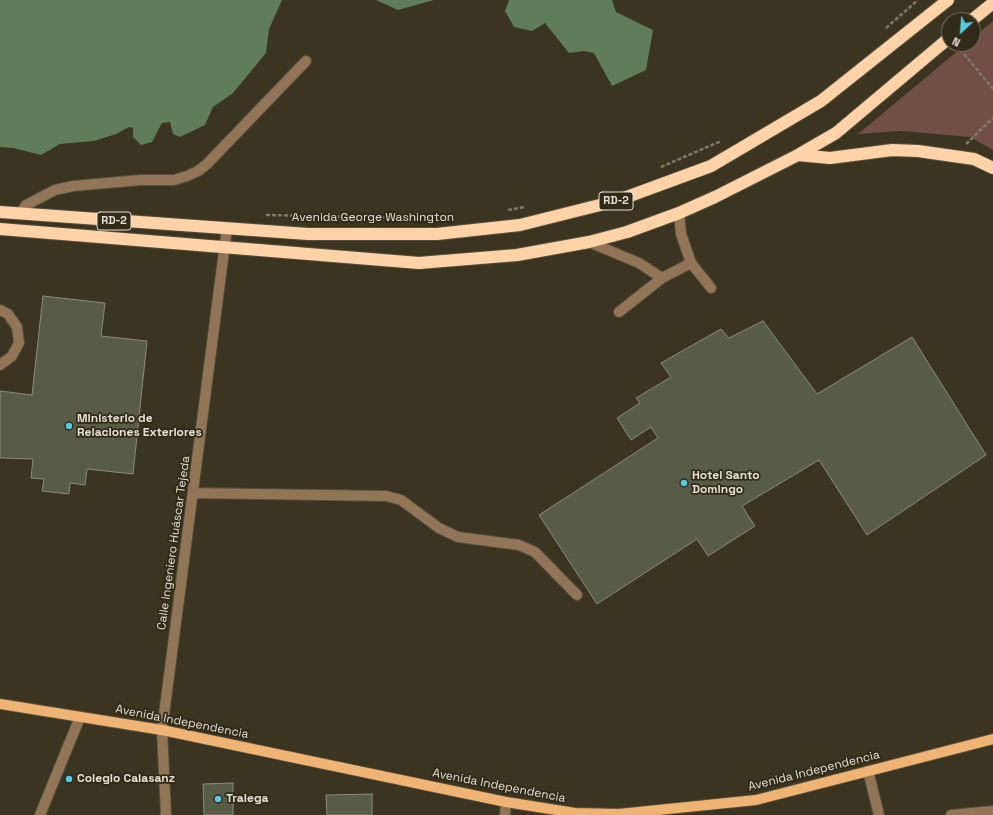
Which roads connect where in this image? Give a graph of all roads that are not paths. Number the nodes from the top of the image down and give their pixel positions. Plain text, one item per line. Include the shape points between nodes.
1 (948, 0) edge
2 (993, 3) edge
3 (981, 13) edge
4 (941, 45) edge
5 (306, 61) dead end
6 (798, 155) junction
7 (993, 168) edge
8 (0, 212) edge
9 (679, 213) junction
10 (20, 214) junction
11 (227, 228) junction
12 (0, 229) edge
13 (589, 242) junction
14 (226, 248) junction
15 (691, 263) junction
16 (662, 278) junction
17 (711, 288) dead end
18 (0, 310) edge
19 (619, 312) dead end
20 (0, 365) edge
21 (193, 493) junction
22 (577, 595) dead end
23 (0, 704) edge
24 (80, 717) junction
25 (162, 730) junction
26 (993, 739) edge
27 (868, 771) junction
28 (506, 802) junction
29 (993, 811) edge
30 (40, 815) edge
31 (166, 815) edge
32 (505, 815) edge
33 (879, 815) edge
34 (951, 815) edge

1 - 11 highway, Avenida George Washington / RD-2 via 821,101 711,166 616,201 520,225 437,234 308,234
2 - 3 highway
4 - 6 highway, RD-2 via 836,133
5 - 10 street via 207,164 193,173 174,180 142,180 55,190 26,205
6 - 7 highway via 830,158 892,150 918,151 974,159
6 - 9 highway, RD-2
8 - 10 highway, Avenida George Washington / RD-2
9 - 13 highway, RD-2
9 - 15 street via 681,234
10 - 11 highway, Avenida George Washington / RD-2
11 - 14 street, Calle Ingeniero Huáscar Tejeda
12 - 14 highway, RD-2
13 - 14 highway, RD-2 via 517,255 419,263
13 - 16 street via 639,263
14 - 21 street, Calle Ingeniero Huáscar Tejeda
15 - 16 street
15 - 17 street
16 - 19 street
18 - 20 street via 8,314 17,327 19,343 12,356
21 - 22 street via 386,496 401,500 439,528 458,537 518,545 535,552
21 - 25 street, Calle Ingeniero Huáscar Tejeda
23 - 24 main road, Avenida Independencia
24 - 25 main road, Avenida Independencia
24 - 30 street
25 - 28 main road, Avenida Independencia
25 - 31 street, Calle Ingeniero Huáscar Tejeda
26 - 27 main road, Avenida Independencia
27 - 28 main road, Avenida Independencia via 756,800 619,814 575,813
27 - 33 street
28 - 32 street
29 - 34 street

